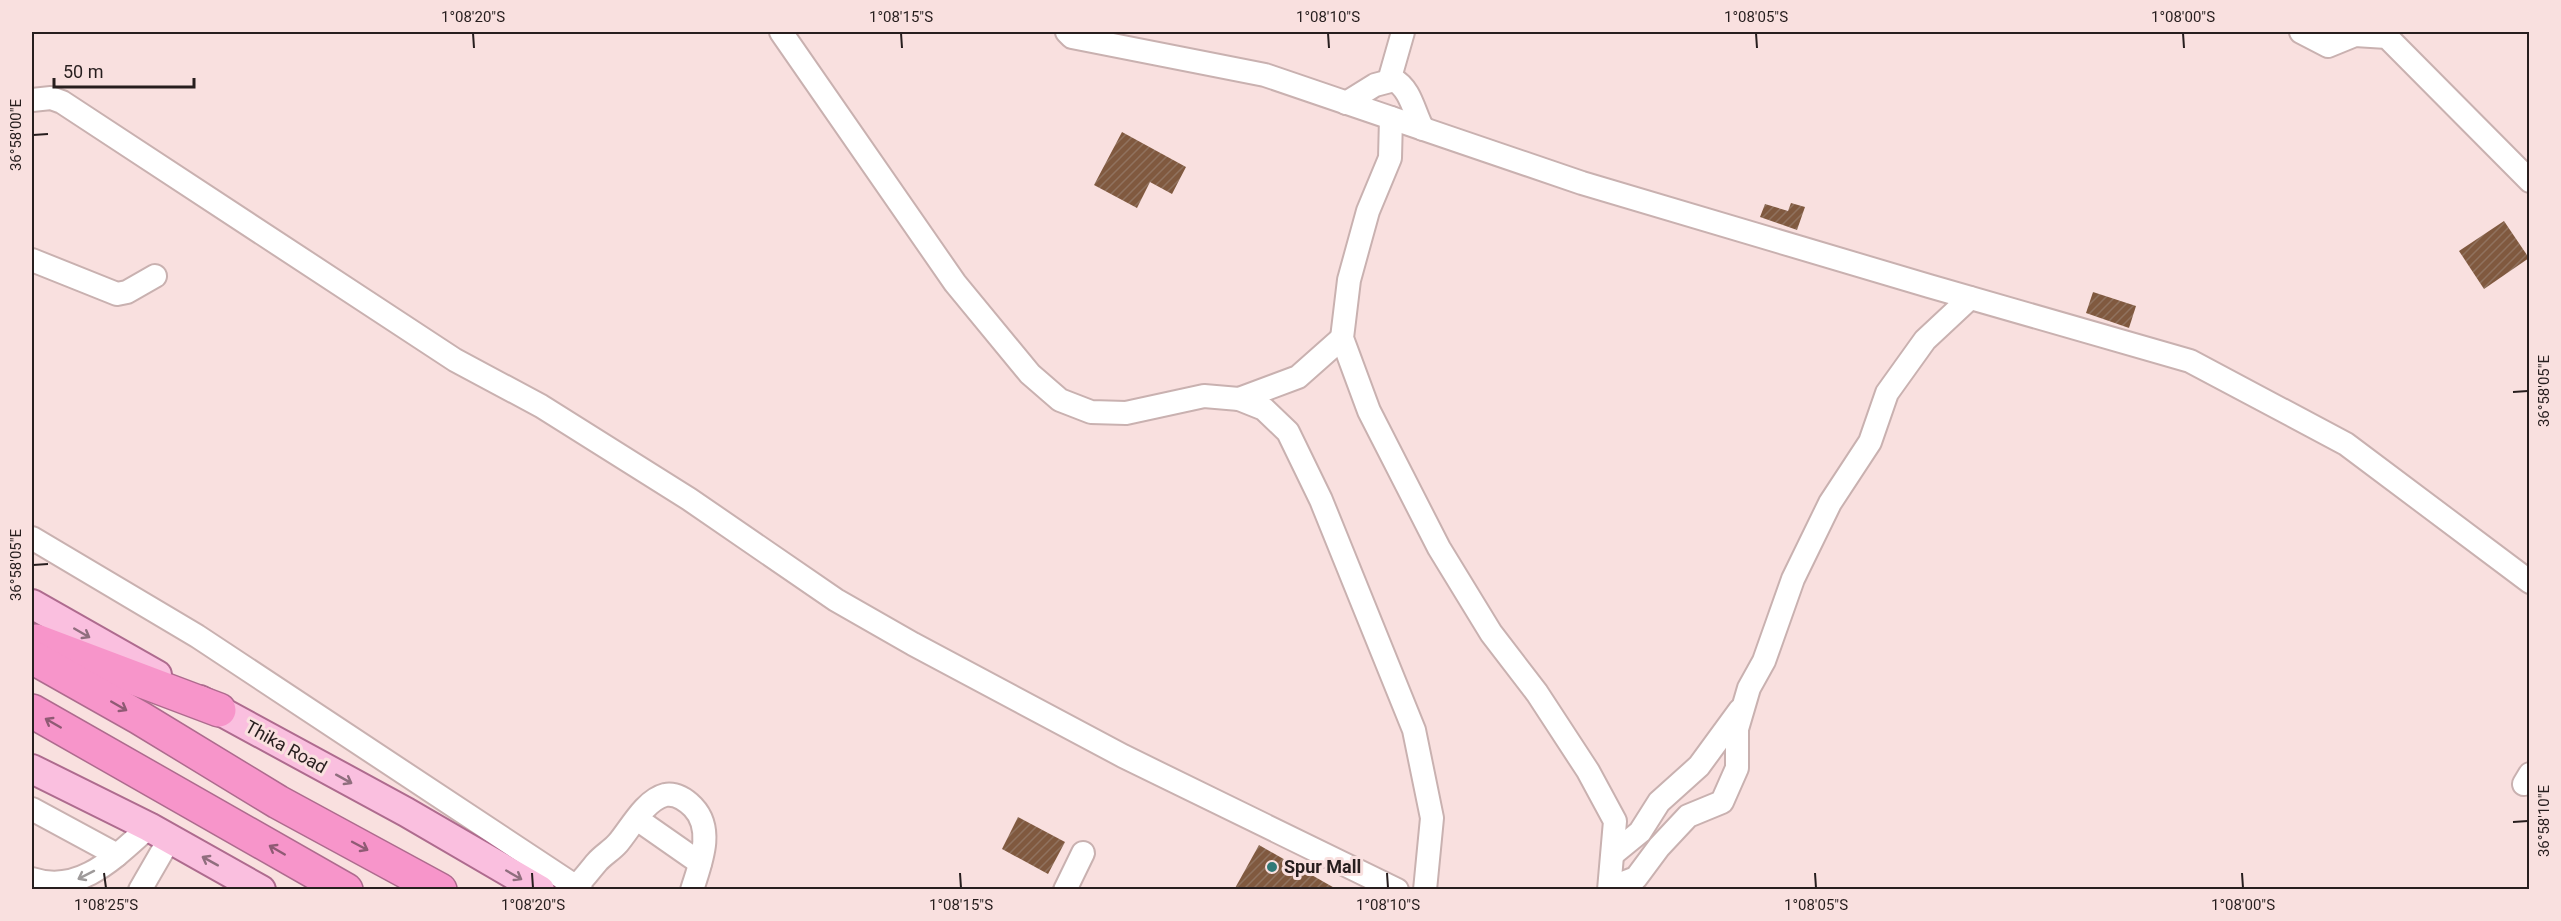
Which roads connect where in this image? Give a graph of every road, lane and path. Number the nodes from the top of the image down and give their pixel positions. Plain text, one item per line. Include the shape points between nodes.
1 (781, 32) edge
2 (1067, 32) edge
3 (1403, 32) edge
4 (2301, 32) edge
5 (1389, 81) junction
6 (32, 100) edge
7 (1346, 103) junction
8 (1391, 118) junction
9 (1423, 129) junction
10 (2529, 181) edge
11 (32, 260) edge
12 (155, 276) dead end
13 (1970, 298) junction
14 (1342, 338) junction
15 (1239, 399) junction
16 (32, 537) edge
17 (2529, 582) edge
18 (32, 604) edge
19 (32, 639) edge
20 (32, 657) edge
21 (1744, 704) junction
22 (219, 710) junction
23 (32, 711) edge
24 (32, 769) edge
25 (32, 809) edge
26 (638, 819) junction
27 (159, 832) junction
28 (1083, 853) dead end
29 (1613, 854) junction
30 (117, 855) junction
31 (700, 863) junction
32 (32, 879) edge
33 (578, 888) edge
34 (1610, 889) edge
35 (140, 890) edge
36 (261, 890) edge
37 (346, 890) edge
38 (440, 890) edge
39 (540, 890) edge
40 (692, 890) edge
41 (1065, 890) edge
42 (1397, 890) edge
43 (1425, 890) edge

1 - 15 street via 955,283 1030,374 1060,400 1091,412 1126,413 1204,396
2 - 7 street via 1264,75
3 - 5 street
4 - 10 street via 2328,46 2355,35 2387,37
5 - 7 street via 1374,85
5 - 9 street via 1401,84 1407,92
6 - 42 street via 51,98 62,102 455,360 542,406 884,628 1123,756
7 - 8 street
8 - 9 street
8 - 14 street via 1390,158 1368,211 1352,268
9 - 13 street via 1582,183
11 - 12 street via 117,294
13 - 17 street via 2190,361 2346,444
13 - 21 street via 1925,340 1887,393 1870,442 1830,502 1793,579
14 - 15 street via 1298,377
14 - 29 street via 1369,411 1439,548 1491,633 1537,693 1588,771 1615,821
15 - 43 street via 1264,409 1288,432 1321,500 1414,730 1432,818
16 - 33 street via 197,636
18 -> 22 main road, Thika Road
19 - 22 highway
20 -> 38 highway via 278,802
21 - 29 street via 1699,766 1659,802 1640,831
21 - 34 street via 1737,729 1737,768 1722,802 1689,816 1636,878
22 -> 39 main road, Thika Road
37 -> 23 highway
24 - 27 main road
25 - 30 street
26 - 31 street
26 - 31 street via 653,801 665,795 675,795 689,803 701,815 705,827
26 - 33 street
27 - 30 street
27 - 35 street
36 -> 27 main road
28 - 41 street
29 - 34 street
30 -> 32 street via 67,883
31 - 40 street

